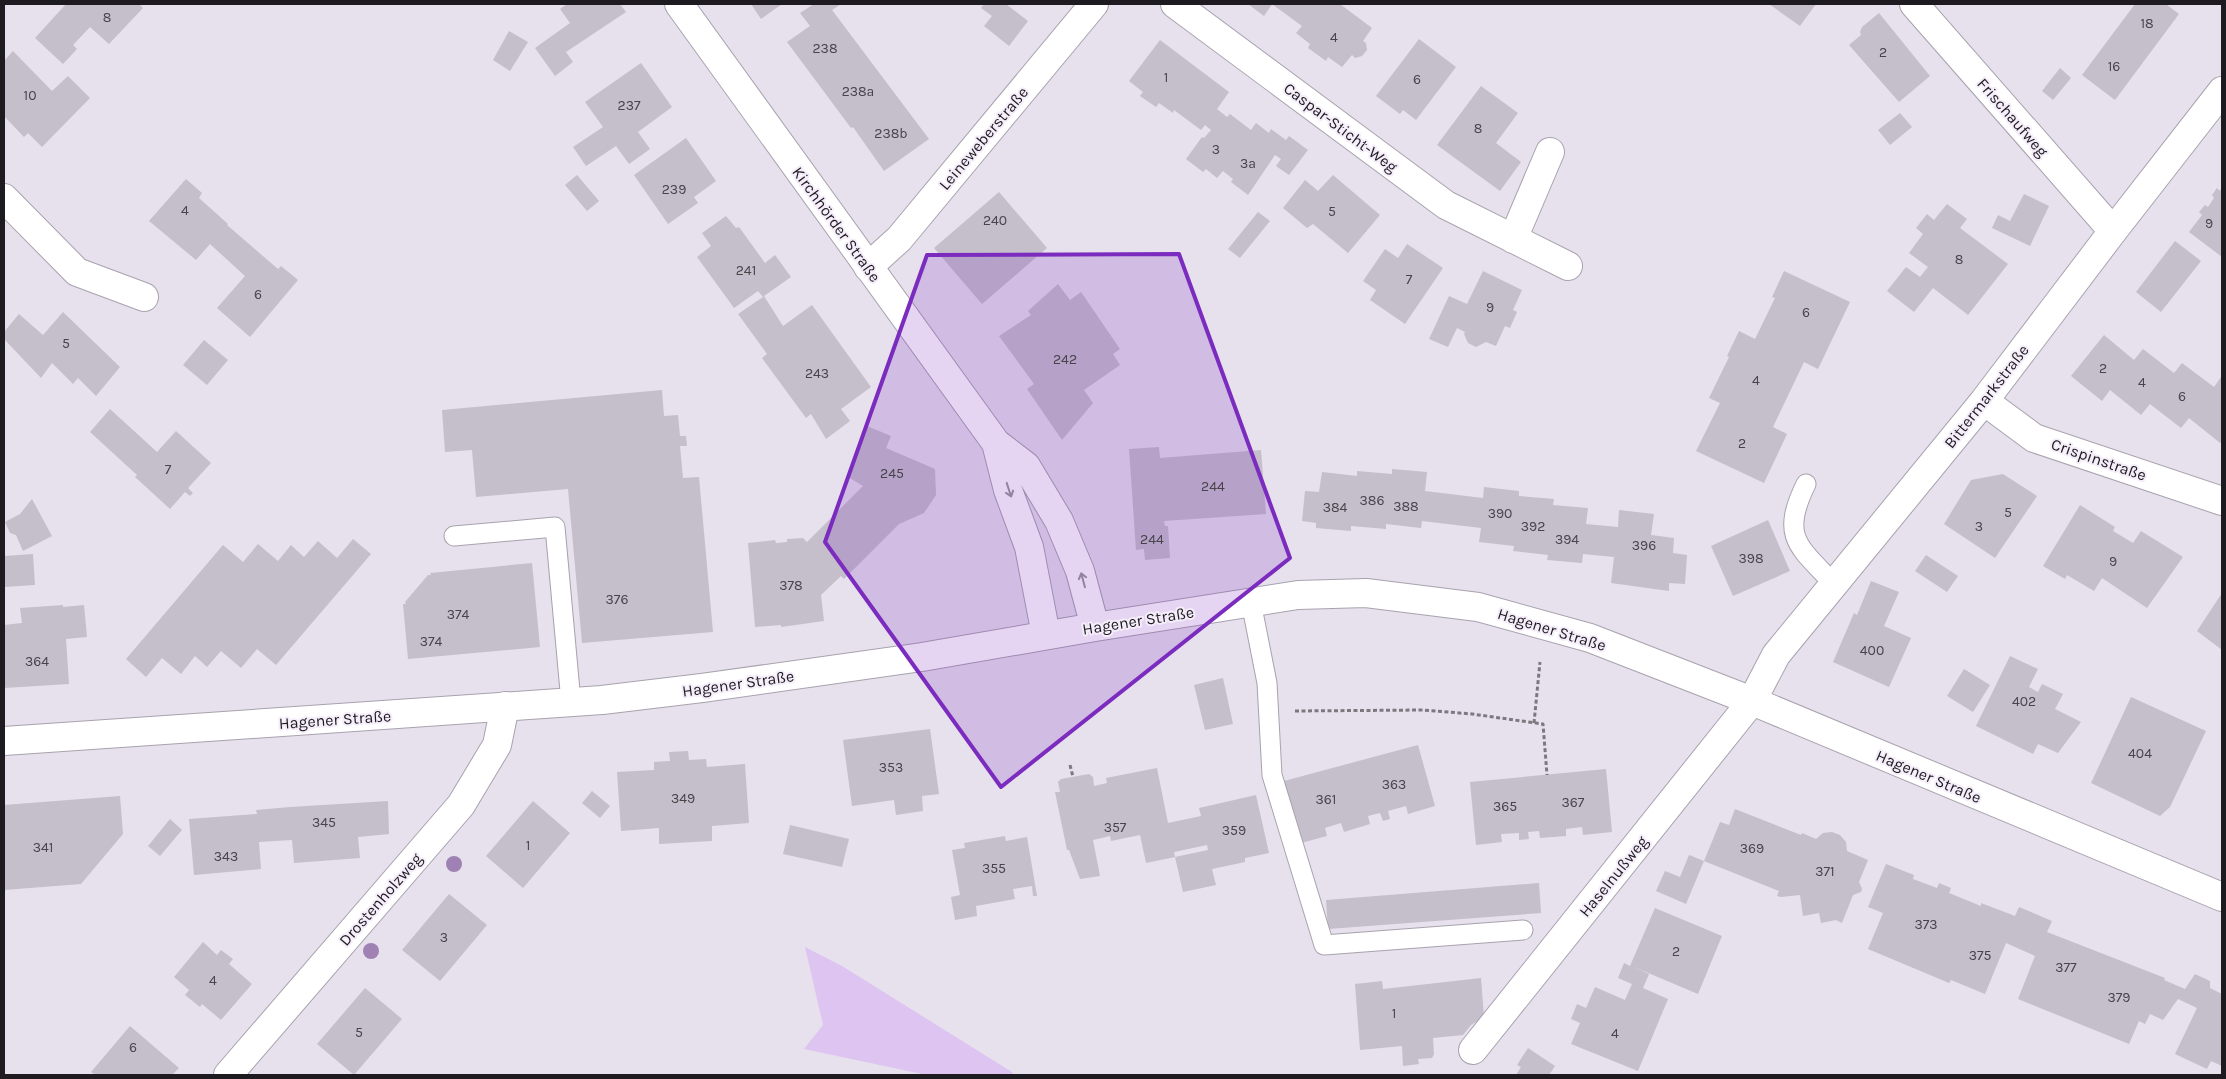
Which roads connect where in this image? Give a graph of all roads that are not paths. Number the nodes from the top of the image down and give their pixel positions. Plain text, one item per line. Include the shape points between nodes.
1 (679, 4) edge
2 (1094, 4) edge
3 (1175, 4) edge
4 (1914, 4) edge
5 (2222, 91) edge
6 (1550, 152) dead end
7 (4, 198) edge
8 (2112, 231) junction
9 (1513, 239) junction
10 (1568, 266) dead end
11 (868, 267) junction
12 (144, 297) dead end
13 (1984, 401) junction
14 (996, 443) junction
15 (1806, 484) dead end
16 (2222, 501) edge
17 (454, 536) dead end
18 (1834, 584) junction
19 (1251, 602) junction
20 (1096, 627) junction
21 (1046, 635) junction
22 (1752, 701) junction
23 (571, 702) junction
24 (505, 706) junction
25 (4, 741) edge
26 (2222, 897) edge
27 (1523, 930) dead end
28 (1473, 1050) dead end
29 (228, 1075) edge

1 - 11 street, Kirchhörder Straße
2 - 11 street, Leineweberstraße via 900,239
3 - 9 street, Caspar-Sticht-Weg via 1446,205
4 - 8 street, Frischaufweg
5 - 8 street, Bittermarkstraße
6 - 9 street
7 - 12 street via 77,272
8 - 13 street, Bittermarkstraße
9 - 10 street, Caspar-Sticht-Weg
11 - 14 street, Kirchhörder Straße
13 - 16 street, Crispinstraße via 2034,438
13 - 18 street, Bittermarkstraße
20 -> 14 street, Kirchhörder Straße via 1080,571 1059,521 1026,466
14 -> 21 street, Kirchhörder Straße via 1008,490 1029,547
15 - 18 lane via 1795,506 1794,533 1804,552
17 - 23 lane via 555,527
18 - 22 street, Bittermarkstraße via 1776,655
19 - 20 street, Hagener Straße
19 - 22 street, Hagener Straße via 1298,595 1366,593 1478,607 1590,638
19 - 27 lane via 1267,683 1272,774 1324,945
20 - 21 street, Hagener Straße
21 - 23 street, Hagener Straße via 922,657 712,687
22 - 26 street, Hagener Straße
22 - 28 street, Haselnußweg
23 - 24 street, Hagener Straße
24 - 25 street, Hagener Straße
24 - 29 street, Drostenholzweg via 497,744 461,805

